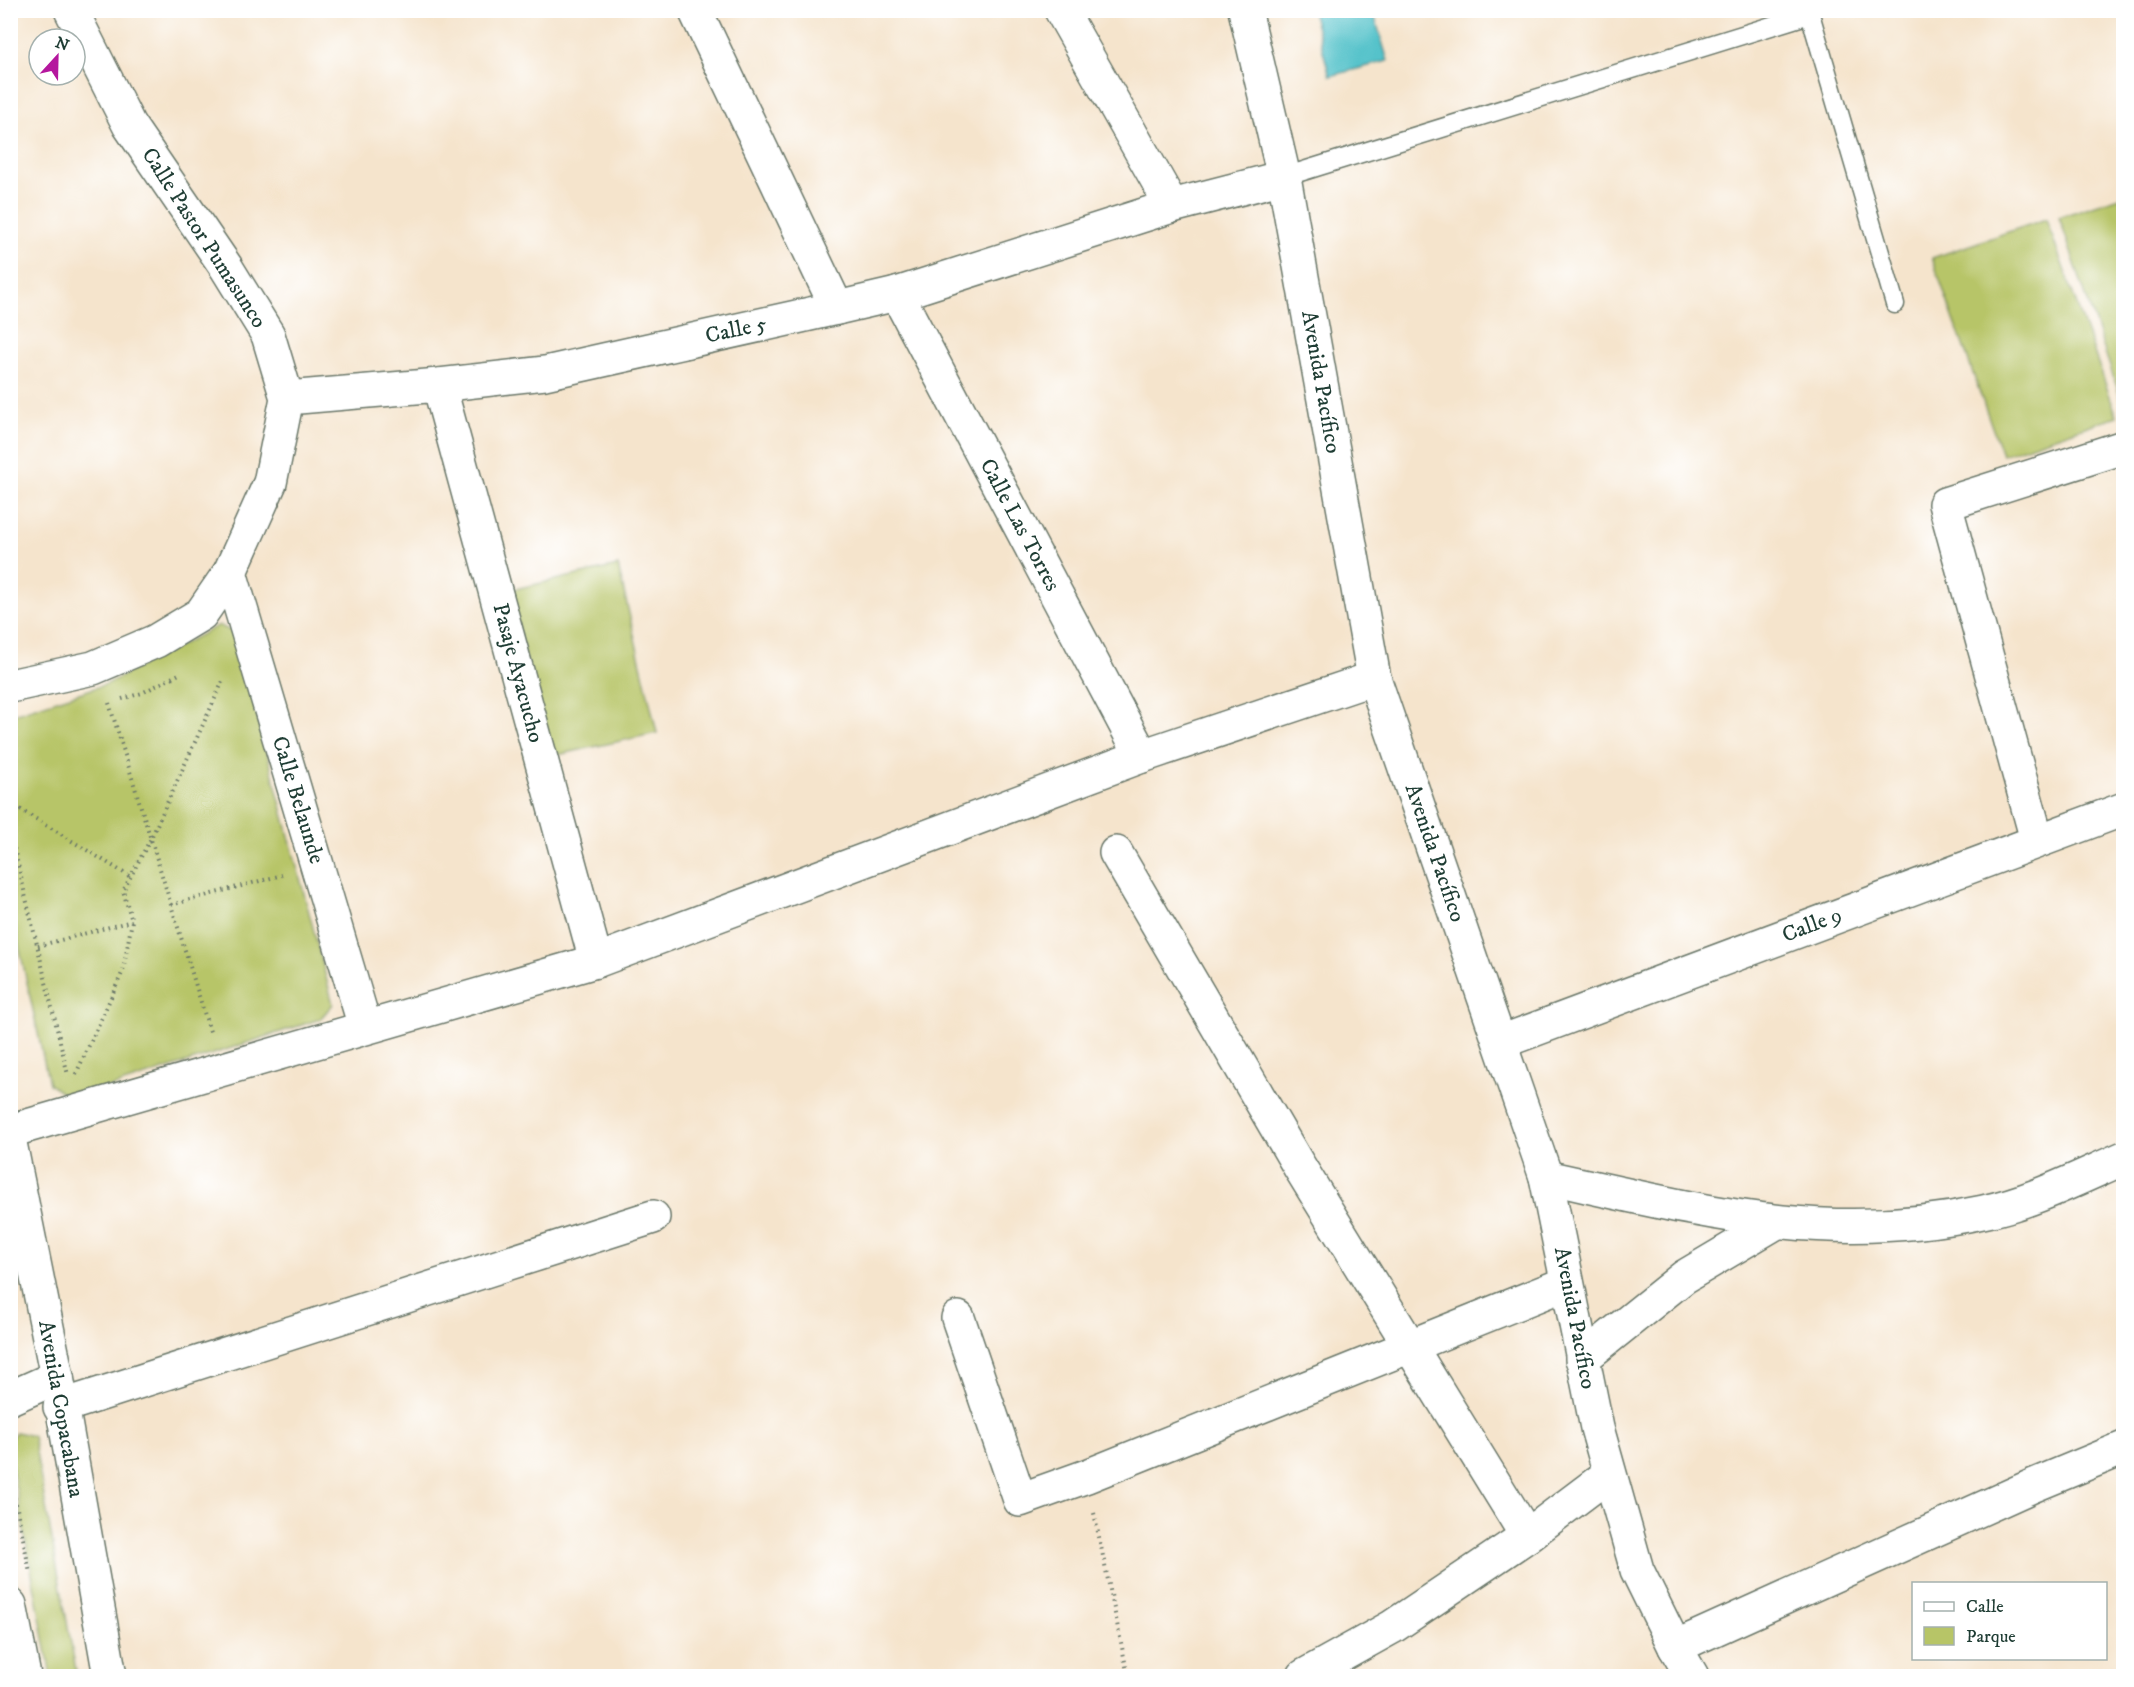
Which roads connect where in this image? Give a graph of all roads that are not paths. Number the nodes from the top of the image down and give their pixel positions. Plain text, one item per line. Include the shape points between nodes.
1 (695, 10) edge
2 (1061, 10) edge
3 (1245, 10) edge
4 (80, 12) edge
5 (1284, 177) junction
6 (1172, 206) junction
7 (897, 294) junction
8 (1895, 304) dead end
9 (837, 308) junction
10 (439, 385) junction
11 (287, 398) junction
12 (2124, 447) edge
13 (230, 572) junction
14 (1374, 678) junction
15 (10, 686) edge
16 (1142, 756) junction
17 (2124, 809) edge
18 (2037, 840) junction
19 (1116, 853) dead end
20 (596, 961) junction
21 (365, 1027) junction
22 (1501, 1042) junction
23 (10, 1131) edge
24 (10, 1143) edge
25 (2124, 1158) edge
26 (1546, 1178) junction
27 (653, 1217) dead end
28 (1775, 1223) junction
29 (1567, 1283) junction
30 (958, 1318) dead end
31 (1409, 1345) junction
32 (1582, 1359) junction
33 (59, 1392) junction
34 (10, 1398) edge
35 (2124, 1448) edge
36 (1608, 1475) junction
37 (1527, 1536) junction
38 (10, 1605) edge
39 (1675, 1647) junction
40 (24, 1677) edge
41 (110, 1677) edge
42 (1304, 1677) edge
43 (1692, 1677) edge

1 - 9 street
2 - 6 street
3 - 5 street, Avenida Pacífico
4 - 11 street, Calle Pastor Pumasunco via 129,125 268,334
5 - 6 street, Calle 5
5 - 8 lane via 1810,14
5 - 14 street, Avenida Pacífico
6 - 7 street, Calle 5
7 - 9 street, Calle 5
7 - 16 street, Calle Las Torres
9 - 10 street, Calle 5 via 545,373
10 - 11 street, Calle 5
10 - 20 street, Pasaje Ayacucho
11 - 13 street, Calle Pastor Pumasunco via 270,483
12 - 18 street via 1945,504
13 - 15 street, Calle Pastor Pumasunco via 201,614 156,641 93,668
13 - 21 street, Calle Belaunde
14 - 16 street
14 - 22 street, Avenida Pacífico
16 - 20 street
17 - 18 street, Calle 9
18 - 22 street, Calle 9
19 - 31 street
20 - 21 street
21 - 23 street
22 - 26 street, Avenida Pacífico
24 - 33 street, Avenida Copacabana
25 - 28 street via 2054,1189 1985,1212 1907,1225 1831,1227
26 - 28 street
26 - 29 street, Avenida Pacífico
27 - 33 street
28 - 32 street via 1684,1277
29 - 31 street
29 - 32 street, Avenida Pacífico
30 - 31 street via 1020,1500
31 - 37 street
32 - 36 street, Avenida Pacífico
33 - 34 street
33 - 41 street, Avenida Copacabana
35 - 39 street
36 - 37 street
36 - 39 street, Avenida Pacífico via 1637,1570
37 - 42 street via 1392,1627
38 - 40 street
39 - 43 street, Avenida Pacífico

